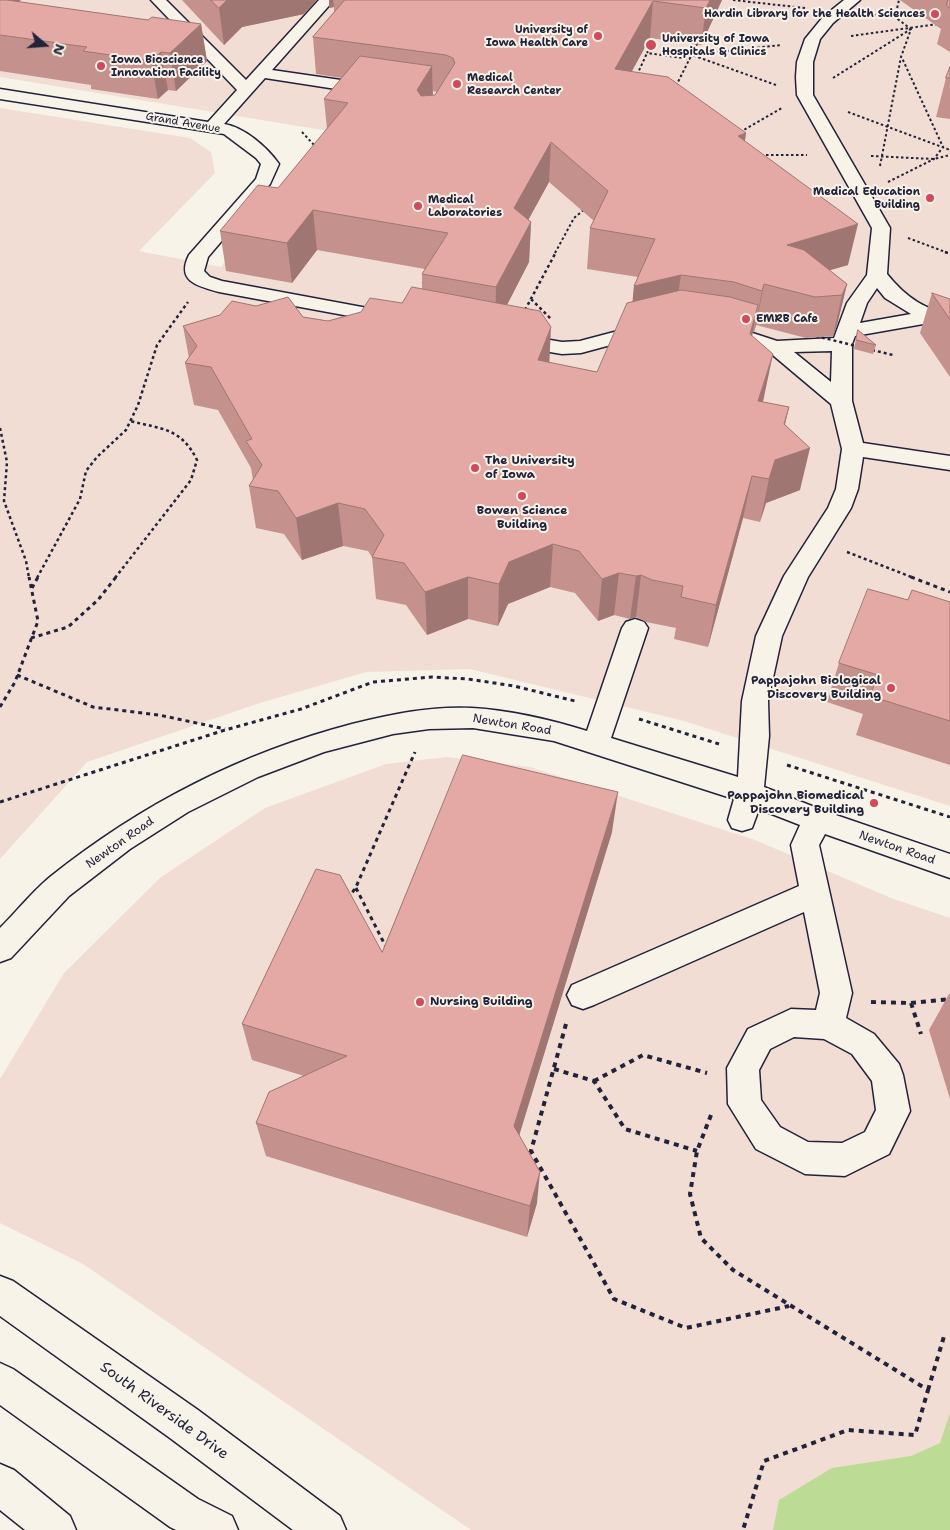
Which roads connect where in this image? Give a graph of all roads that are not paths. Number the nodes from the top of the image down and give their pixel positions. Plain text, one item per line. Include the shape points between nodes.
1 (158, 0) edge
2 (327, 0) edge
3 (853, 0) edge
4 (261, 72) junction
5 (245, 90) junction
6 (389, 92) edge
7 (0, 94) edge
8 (212, 127) junction
9 (877, 275) junction
10 (929, 317) junction
11 (950, 319) edge
12 (415, 322) edge
13 (665, 326) edge
14 (703, 327) edge
15 (501, 337) edge
16 (848, 341) junction
17 (775, 348) junction
18 (842, 401) junction
19 (853, 449) junction
20 (950, 462) edge
21 (635, 628) dead end
22 (596, 744) junction
23 (750, 793) junction
24 (742, 820) dead end
25 (817, 820) junction
26 (950, 866) edge
27 (814, 892) junction
28 (0, 949) edge
29 (576, 1006) road end
30 (828, 1025) junction
31 (0, 1294) edge
32 (0, 1382) edge
33 (0, 1484) edge
34 (56, 1530) edge
35 (218, 1530) edge
36 (326, 1530) edge

1 - 5 street
2 - 4 street
3 - 9 street via 824,24 810,41 805,56 805,95 869,192 881,228
4 - 5 street
4 - 6 street
5 - 8 street
7 - 8 street, Grand Avenue
8 - 12 street, Grand Avenue via 229,130 262,154 270,164 264,180 200,255 194,265 194,273 203,281 219,286
9 - 10 street via 892,294
9 - 16 street via 857,303
10 - 11 street
10 - 16 street
13 - 15 street via 580,347 562,348
14 - 17 street via 727,331
16 - 17 street
16 - 18 street
17 - 18 street
18 - 19 street
19 - 20 street
19 - 23 street via 847,489 839,508 796,576 769,636 756,701
21 - 22 street
22 - 23 street, Newton Road
22 - 28 street, Newton Road via 554,731 473,718 393,724 320,743 248,770 178,804 120,841 59,887
23 - 24 street
23 - 25 street, Newton Road
25 - 26 street, Newton Road
25 - 27 street via 805,845
27 - 29 street
27 - 30 street via 836,993
30 - 30 street via 863,1044 887,1075 893,1111 878,1143 845,1160 805,1158 768,1138 730,1104 743,1068 759,1039 791,1023
31 - 36 street, South Riverside Drive via 184,1424
32 - 35 street via 184,1513
33 - 34 street

